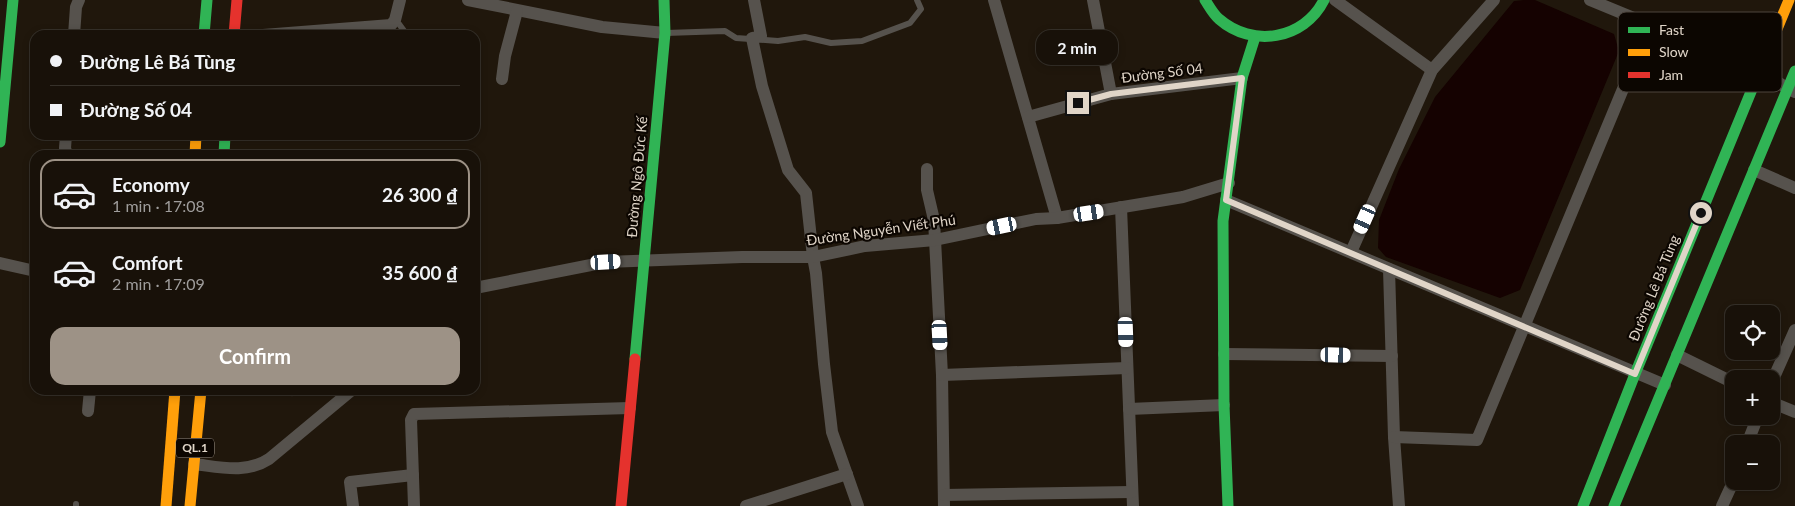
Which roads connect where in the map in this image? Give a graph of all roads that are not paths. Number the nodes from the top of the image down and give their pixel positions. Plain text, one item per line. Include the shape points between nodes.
1 (13, 0) edge
2 (79, 0) edge
3 (207, 0) edge
4 (237, 0) edge
5 (400, 0) edge
6 (468, 0) edge
7 (664, 0) edge
8 (754, 0) edge
9 (917, 0) edge
10 (994, 0) edge
11 (1093, 0) edge
12 (1205, 0) edge
13 (1324, 0) edge
14 (1336, 0) edge
15 (1494, 0) edge
16 (1590, 0) edge
17 (1789, 0) edge
18 (517, 11) junction
19 (1620, 12) edge
20 (1782, 17) edge
21 (394, 23) junction
22 (74, 30) edge
23 (204, 30) edge
24 (234, 30) edge
25 (327, 30) edge
26 (403, 30) edge
27 (665, 33) junction
28 (1255, 37) junction
29 (752, 38) junction
30 (1432, 70) junction
31 (1795, 71) edge
32 (1242, 78) junction
33 (502, 79) dead end
34 (1791, 91) edge
35 (1622, 92) edge
36 (1751, 92) edge
37 (1111, 94) junction
38 (1, 116) edge
39 (1028, 117) junction
40 (0, 142) edge
41 (926, 169) dead end
42 (1754, 170) junction
43 (1229, 183) junction
44 (1795, 188) edge
45 (1226, 200) junction
46 (1121, 207) junction
47 (1057, 218) junction
48 (935, 240) junction
49 (1351, 252) junction
50 (813, 257) junction
51 (644, 260) junction
52 (0, 263) edge
53 (1388, 269) junction
54 (30, 270) edge
55 (496, 284) junction
56 (480, 287) edge
57 (480, 295) edge
58 (1524, 326) junction
59 (1795, 330) edge
60 (1224, 354) junction
61 (1677, 355) junction
62 (1392, 356) junction
63 (1127, 368) junction
64 (1777, 370) edge
65 (1635, 374) junction
66 (942, 375) junction
67 (1725, 379) edge
68 (1665, 385) junction
69 (90, 395) edge
70 (175, 395) edge
71 (201, 395) edge
72 (346, 395) edge
73 (1224, 405) junction
74 (1780, 406) edge
75 (630, 408) junction
76 (1129, 410) junction
77 (88, 411) dead end
78 (1795, 412) edge
79 (1394, 438) junction
80 (194, 464) junction
81 (847, 474) junction
82 (413, 475) junction
83 (1729, 490) edge
84 (1132, 492) junction
85 (944, 501) edge
86 (166, 506) edge
87 (190, 506) edge
88 (353, 506) edge
89 (414, 506) edge
90 (621, 506) edge
91 (746, 506) edge
92 (858, 506) edge
93 (1133, 506) edge
94 (1228, 506) edge
95 (1399, 506) edge
96 (1583, 506) edge
97 (1614, 506) edge
98 (1722, 506) edge

1 - 38 street
2 - 22 street
3 - 23 street
4 - 24 street
5 - 21 street
6 - 18 street
7 - 27 street, Đường Ngô Đức Kế
8 - 29 street via 761,36
9 - 29 lane via 921,9 910,23 862,41 831,44 805,37 778,41
10 - 39 street
11 - 37 street
12 - 28 street via 1218,18 1235,30
13 - 28 street via 1316,14 1299,28 1278,36
14 - 30 street
15 - 30 street
16 - 19 street
17 - 20 street, Đường Lê Bá Tùng
18 - 27 street via 602,27
18 - 33 street
21 - 25 street
21 - 26 lane
27 - 29 lane via 725,31 736,38
27 - 51 street, Đường Ngô Đức Kế
28 - 32 street
29 - 50 street via 762,86 788,170 806,193
30 - 49 street
31 - 34 street
32 - 37 street, Đường Số 04
32 - 43 street
34 - 42 street
35 - 58 street
36 - 65 street, Đường Lê Bá Tùng
37 - 39 street, Đường Số 04
38 - 40 street
39 - 47 street
41 - 48 street
42 - 44 street
42 - 61 street
43 - 45 street
43 - 46 street, Đường Nguyễn Viết Phú via 1183,197
45 - 49 street
45 - 60 street via 1223,221
46 - 47 street, Đường Nguyễn Viết Phú
46 - 63 street
47 - 48 street, Đường Nguyễn Viết Phú via 1036,219
48 - 50 street, Đường Nguyễn Viết Phú via 865,246
48 - 66 street
49 - 53 street
50 - 51 street, Đường Nguyễn Viết Phú
50 - 81 street via 832,432
51 - 55 street, Đường Nguyễn Viết Phú via 606,262
51 - 75 street, Đường Ngô Đức Kế
52 - 54 street
53 - 58 street
53 - 62 street
55 - 56 street, Đường Nguyễn Viết Phú
55 - 57 street
58 - 65 street
58 - 79 street via 1477,440
59 - 64 street
60 - 62 street
60 - 73 street
61 - 67 street
61 - 68 street
62 - 79 street
63 - 66 street
63 - 76 street
65 - 68 street
65 - 96 street, Đường Lê Bá Tùng
66 - 85 street
68 - 97 street
69 - 77 street
70 - 86 street, QL.1
71 - 80 street, QL.1
72 - 80 street via 269,459 255,466 237,469
73 - 76 street
73 - 94 street
74 - 78 street
75 - 82 street via 416,413 411,420
75 - 90 street, Đường Ngô Đức Kế
76 - 84 street
79 - 95 street
80 - 87 street, QL.1
81 - 91 street
81 - 92 street
82 - 88 street via 350,482
82 - 89 street
83 - 98 street
84 - 85 street
84 - 93 street

